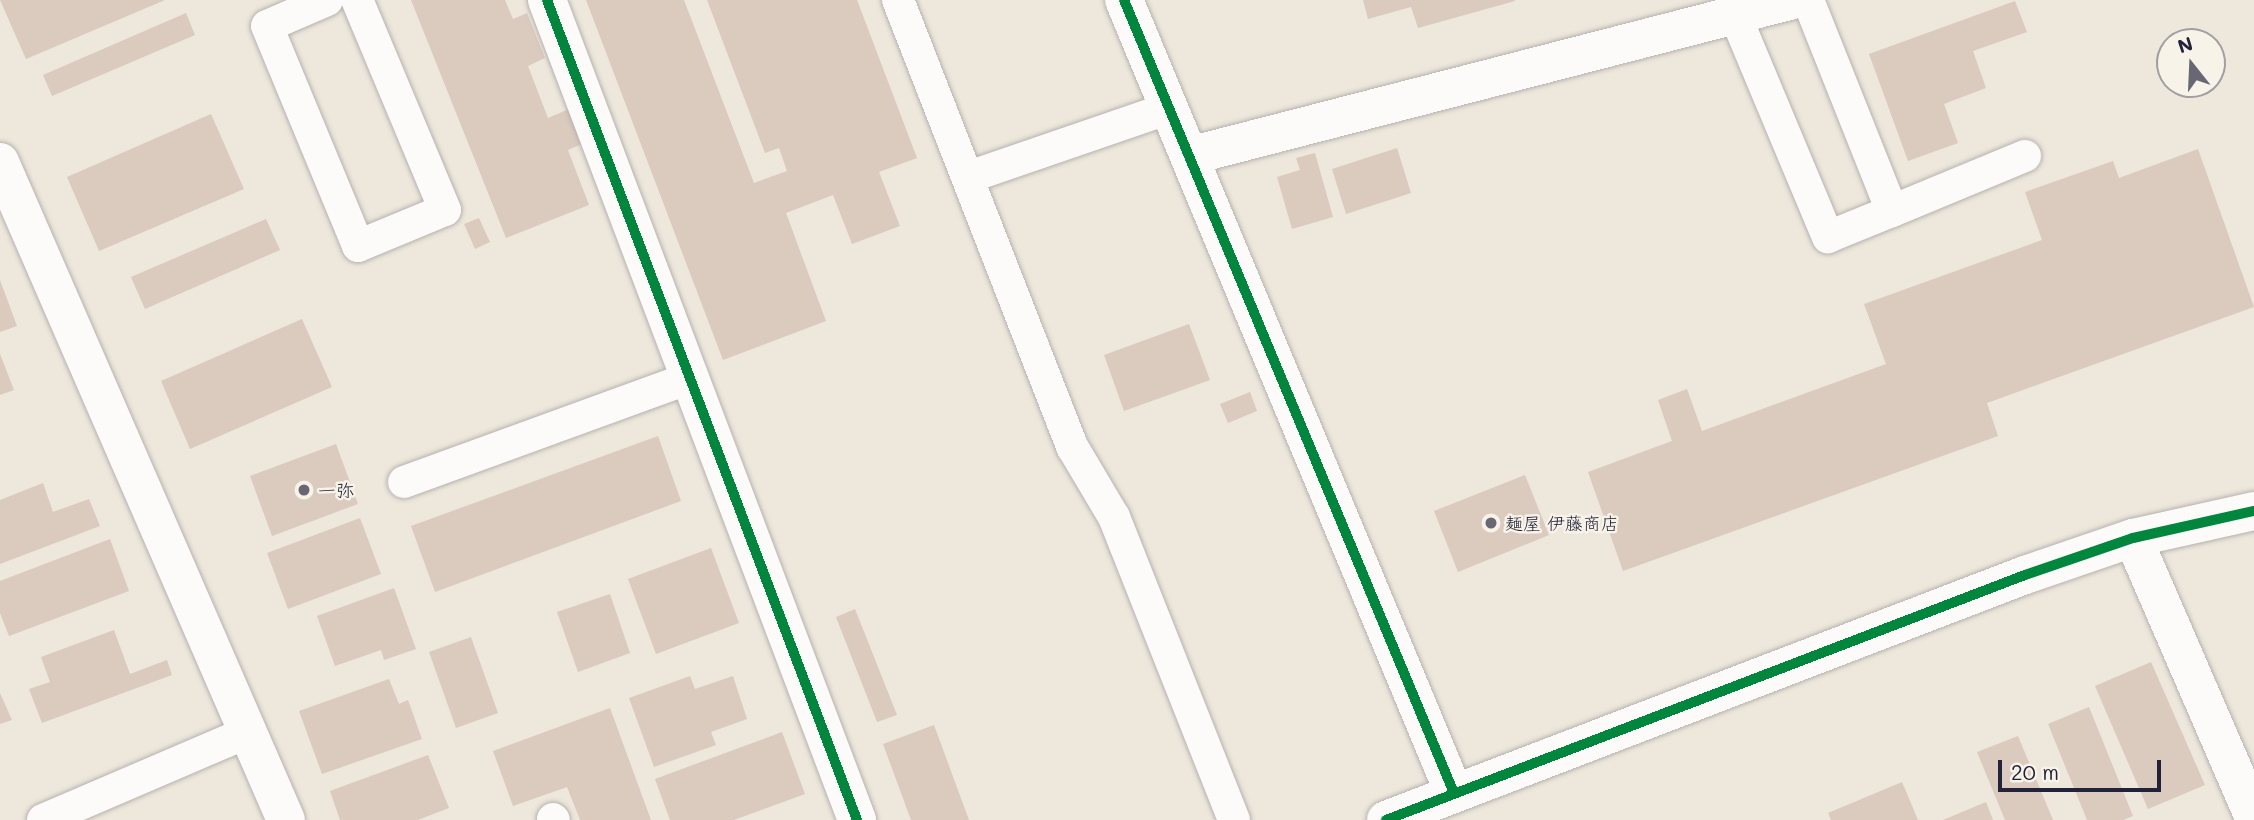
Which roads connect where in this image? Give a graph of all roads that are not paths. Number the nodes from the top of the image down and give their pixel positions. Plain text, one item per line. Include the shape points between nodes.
1 (327, 0) edge
2 (357, 0) edge
3 (547, 0) edge
4 (898, 0) edge
5 (1124, 0) edge
6 (1793, 0) edge
7 (1808, 0) edge
8 (1735, 15) junction
9 (1169, 108) junction
10 (1189, 156) junction
11 (2025, 156) dead end
12 (0, 162) edge
13 (969, 177) junction
14 (1892, 211) junction
15 (692, 377) junction
16 (404, 482) dead end
17 (2254, 511) edge
18 (2133, 538) junction
19 (248, 732) junction
20 (1454, 793) junction
21 (2249, 794) edge
22 (43, 820) edge
23 (286, 820) edge
24 (858, 820) edge
25 (1234, 820) edge
26 (1386, 820) edge

1 - 2 lane via 267,26 359,246 445,210
3 - 15 street
4 - 13 lane
5 - 9 street
6 - 8 street
7 - 14 lane
8 - 10 street
8 - 14 lane via 1828,237
9 - 10 street
9 - 13 lane
10 - 20 street
11 - 14 lane
12 - 19 street
13 - 25 lane via 1073,449 1114,517
15 - 16 lane
15 - 24 street
17 - 18 street
18 - 20 street
18 - 21 street
19 - 22 lane
19 - 23 street
20 - 26 street

